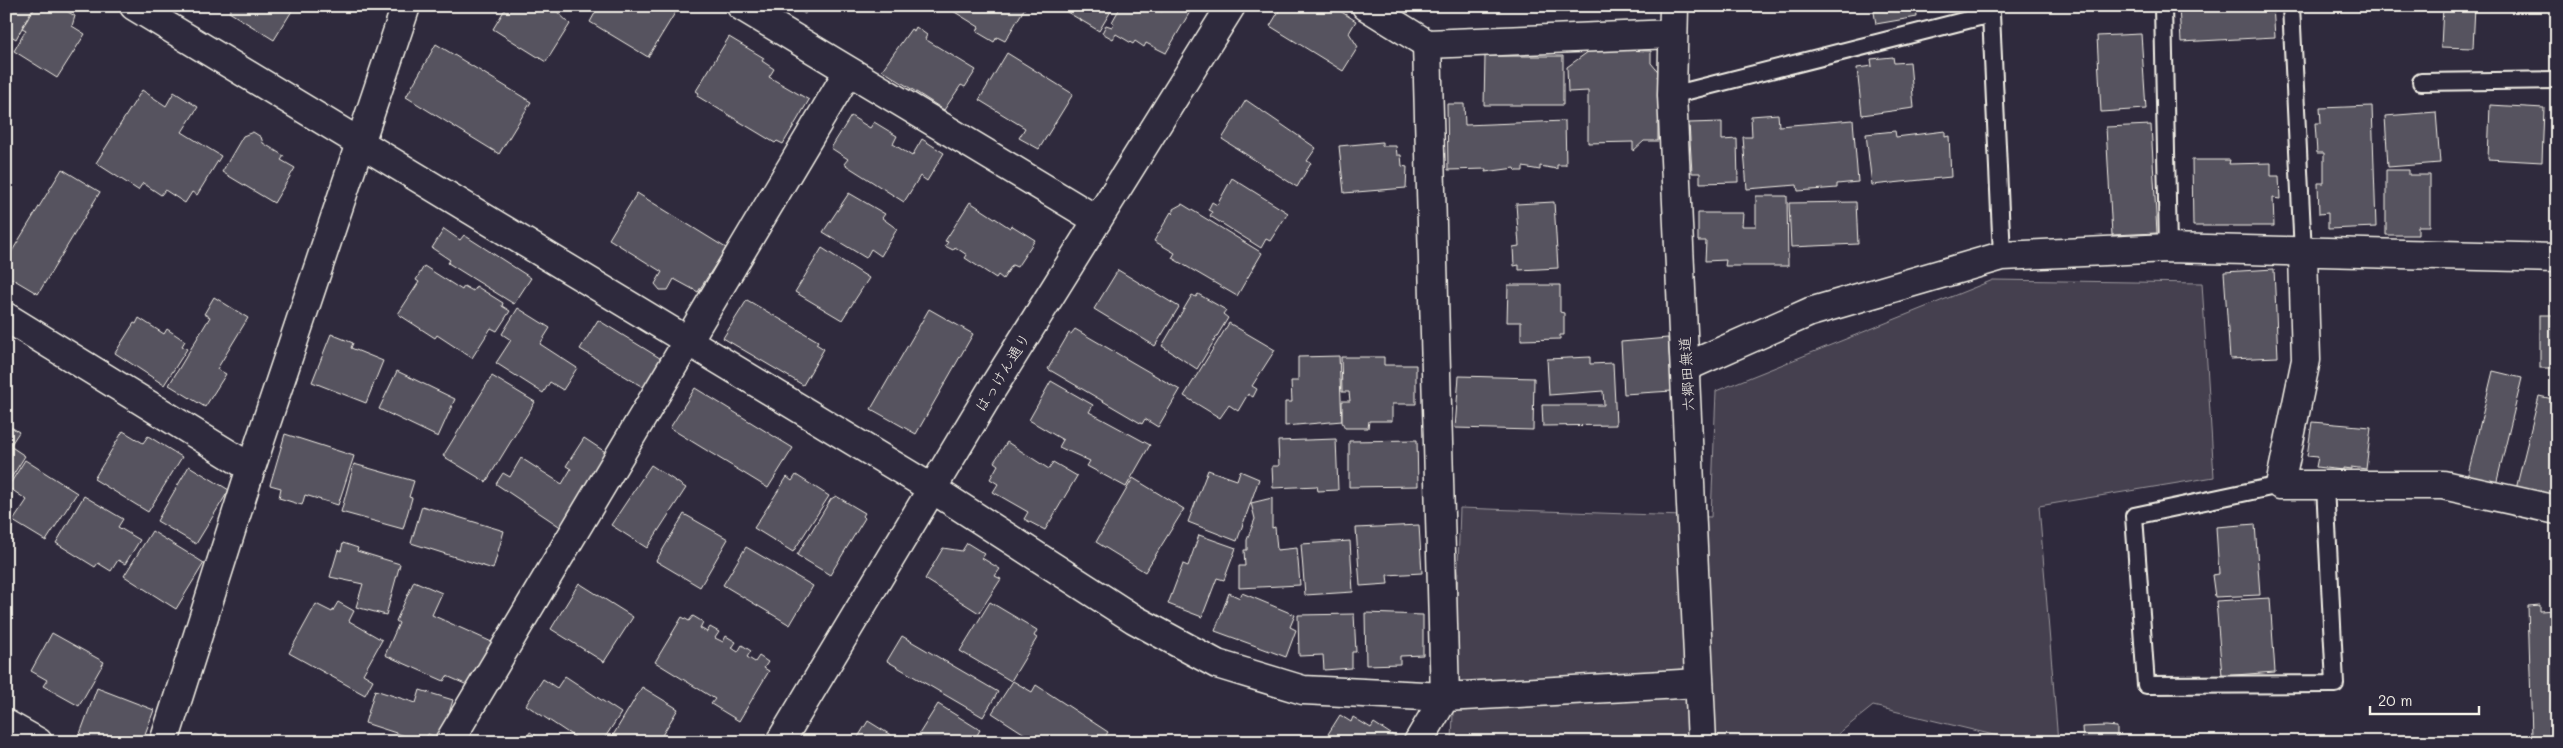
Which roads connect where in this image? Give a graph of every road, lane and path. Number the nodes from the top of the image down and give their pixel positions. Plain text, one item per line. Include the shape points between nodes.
1 (134, 6) edge
2 (406, 6) edge
3 (742, 6) edge
4 (1231, 6) edge
5 (1366, 6) edge
6 (1674, 6) edge
7 (2163, 6) edge
8 (2291, 6) edge
9 (1673, 34) junction
10 (1427, 44) junction
11 (848, 72) junction
12 (2557, 80) edge
13 (2421, 82) dead end
14 (1672, 95) junction
15 (359, 142) junction
16 (1098, 220) junction
17 (2168, 248) junction
18 (2303, 253) junction
19 (2002, 256) junction
20 (2557, 258) edge
21 (6, 317) edge
22 (687, 340) junction
23 (1686, 367) junction
24 (251, 468) junction
25 (2280, 485) junction
26 (2325, 486) junction
27 (931, 488) junction
28 (2557, 510) edge
29 (1699, 683) junction
30 (1445, 697) junction
31 (6, 724) edge
32 (38, 742) edge
33 (164, 742) edge
34 (449, 742) edge
35 (780, 742) edge
36 (1418, 742) edge
37 (1702, 742) edge

1 - 15 street
2 - 15 street
3 - 11 street
4 - 16 street, はっけん通り
5 - 10 street
6 - 9 street, 六郷田無道
7 - 17 lane
8 - 18 lane
9 - 10 street
9 - 14 street, 六郷田無道
10 - 30 street
11 - 16 street
11 - 22 street
12 - 13 lane
14 - 19 lane via 1992,14
14 - 23 street, 六郷田無道
15 - 22 street
15 - 24 street
16 - 27 street, はっけん通り
17 - 18 street
17 - 19 street
18 - 20 street
18 - 25 street via 2306,360
19 - 23 street via 1810,312
21 - 24 street
22 - 27 street
22 - 34 street
23 - 29 street, 六郷田無道
24 - 33 street
25 - 26 street
25 - 26 lane via 2134,516 2146,686 2335,684
26 - 28 street via 2443,485
27 - 30 street via 1134,619 1217,664 1304,690
27 - 35 street, はっけん通り
29 - 30 street
29 - 37 street, 六郷田無道
30 - 36 street
31 - 32 street

